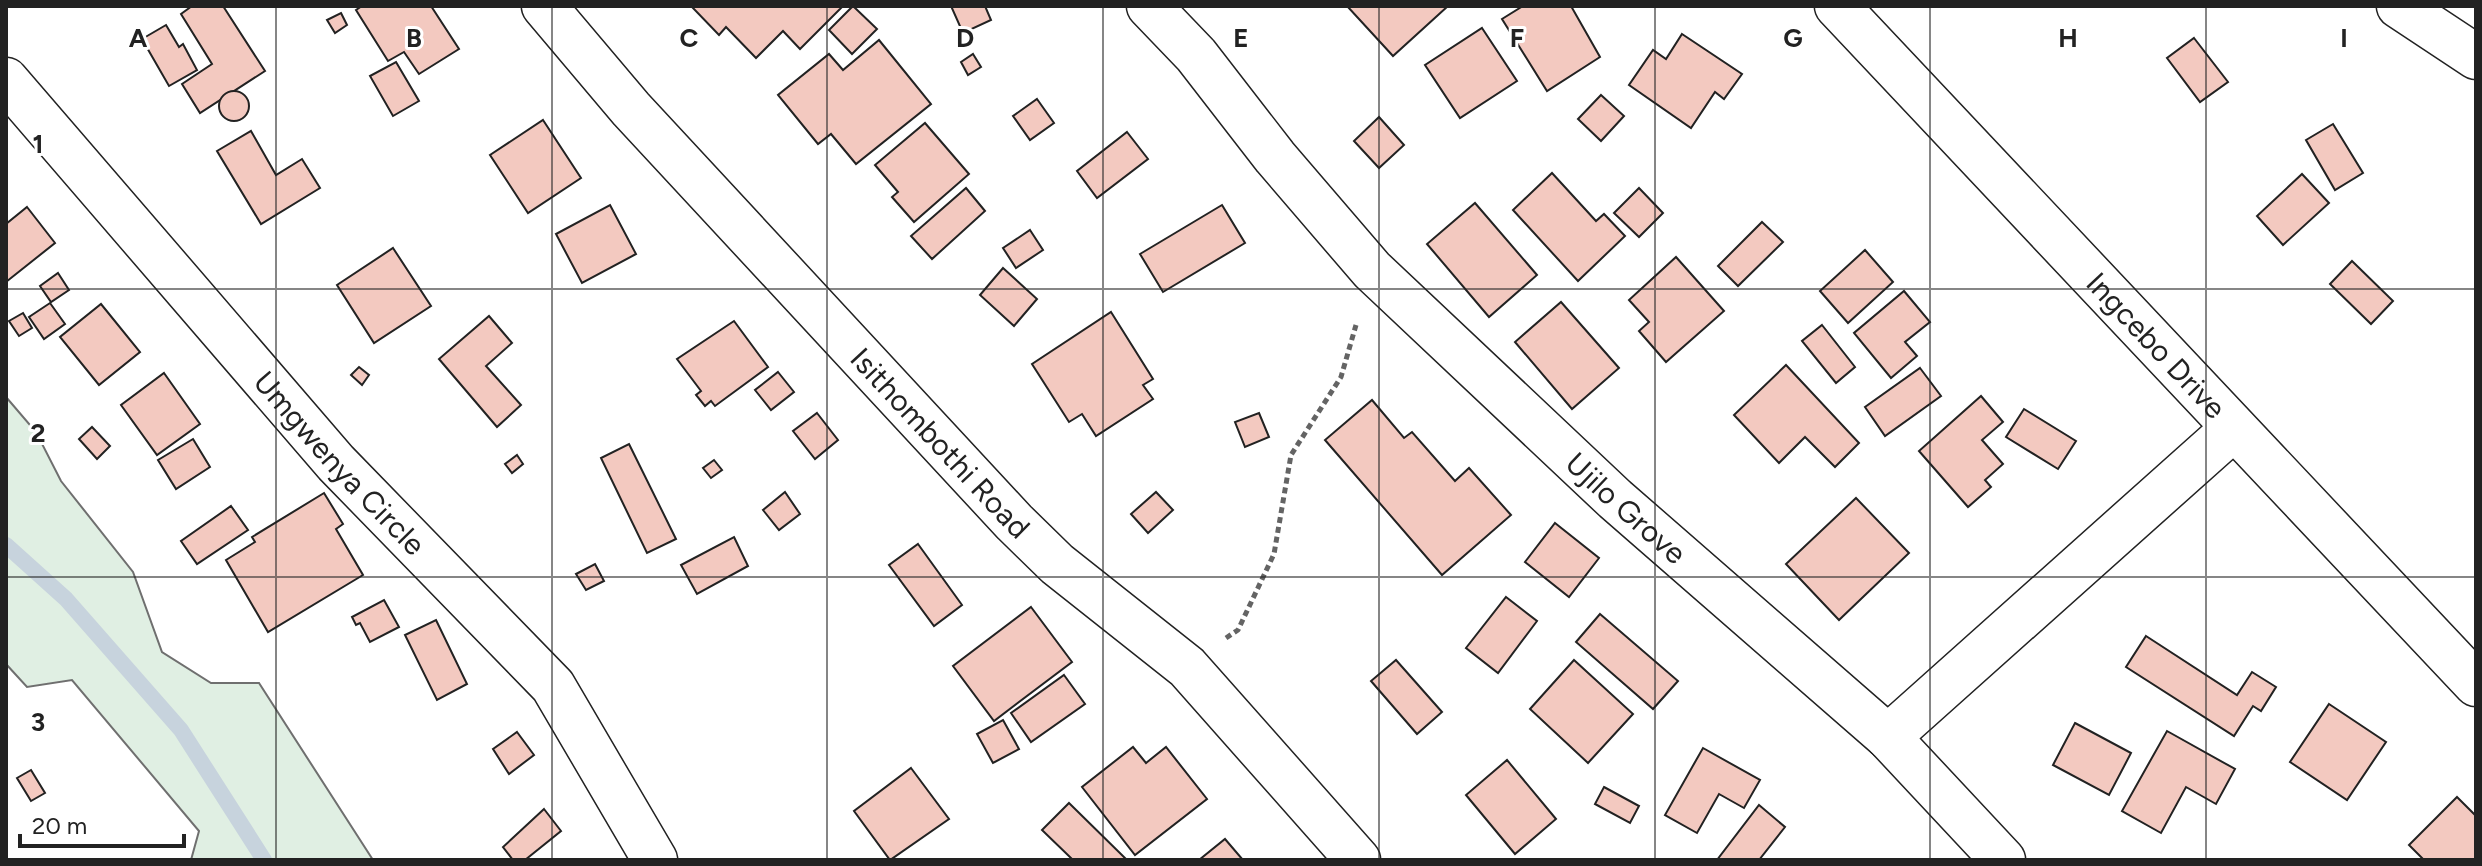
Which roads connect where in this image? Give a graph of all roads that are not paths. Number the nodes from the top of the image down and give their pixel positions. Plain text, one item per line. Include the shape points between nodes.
1 (544, 6) edge
2 (1149, 6) edge
3 (1837, 6) edge
4 (2399, 6) edge
5 (2476, 57) edge
6 (6, 80) edge
7 (2234, 428) junction
8 (2476, 684) edge
9 (1888, 737) junction
10 (655, 860) edge
11 (1358, 860) edge
12 (2003, 860) edge

1 - 11 street, Isithombothi Road via 631,109 1014,522 1057,564 1187,667
2 - 9 street, Ujilo Grove via 1196,55 1372,270 1615,499
3 - 7 street, Ingcebo Drive
4 - 5 street
6 - 10 street, Umgwenya Circle via 336,463 553,686
7 - 8 street, Ingcebo Drive
7 - 9 street
9 - 12 street, Ujilo Grove

